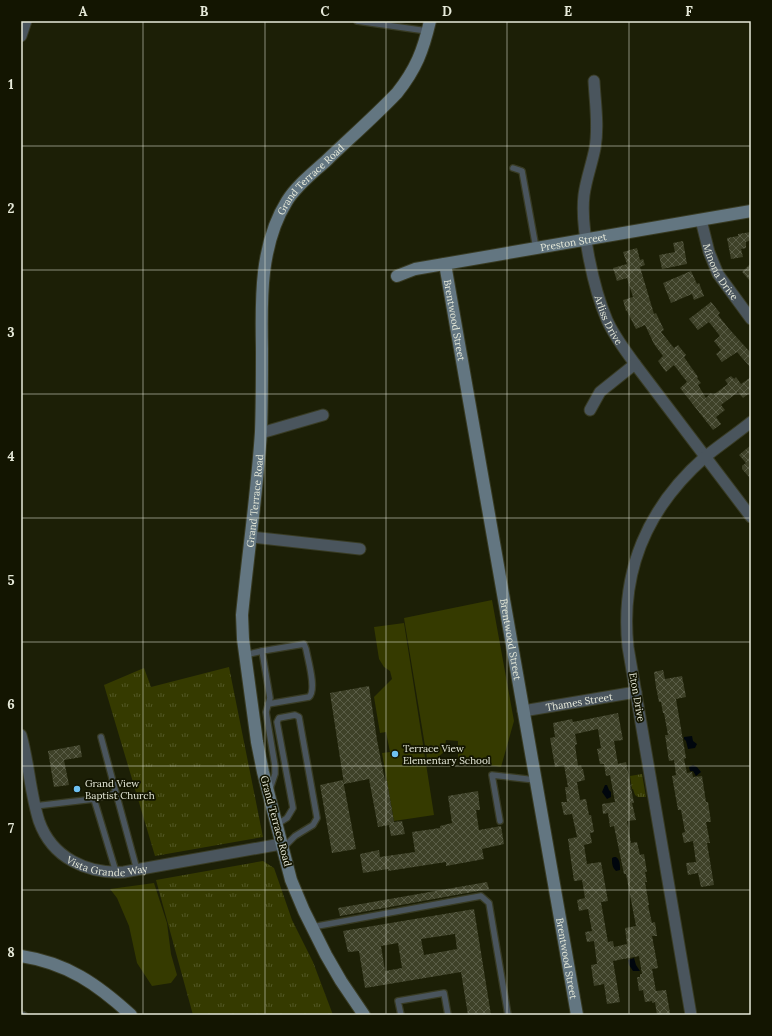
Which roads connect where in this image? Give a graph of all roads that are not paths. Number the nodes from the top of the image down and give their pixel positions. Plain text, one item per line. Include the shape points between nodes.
1 (26, 21) edge
2 (357, 21) edge
3 (428, 26) edge
4 (21, 36) edge
5 (594, 81) dead end
6 (513, 168) dead end
7 (751, 211) edge
8 (701, 220) junction
9 (586, 239) junction
10 (536, 248) junction
11 (445, 264) junction
12 (397, 276) dead end
13 (751, 319) edge
14 (635, 364) junction
15 (590, 410) dead end
16 (323, 415) dead end
17 (751, 422) edge
18 (260, 433) junction
19 (705, 458) junction
20 (751, 517) edge
21 (251, 536) junction
22 (360, 549) dead end
23 (262, 652) junction
24 (245, 655) junction
25 (636, 692) junction
26 (268, 706) junction
27 (252, 710) junction
28 (523, 711) junction
29 (21, 735) edge
30 (100, 737) dead end
31 (536, 780) junction
32 (116, 793) junction
33 (268, 793) junction
34 (94, 799) junction
35 (35, 806) junction
36 (500, 821) dead end
37 (276, 825) junction
38 (282, 846) junction
39 (137, 870) junction
40 (116, 873) junction
41 (312, 927) junction
42 (21, 956) edge
43 (21, 1014) edge
44 (24, 1015) edge
45 (131, 1015) edge
46 (364, 1015) edge
47 (401, 1015) edge
48 (448, 1015) edge
49 (508, 1015) edge
50 (577, 1015) edge
51 (691, 1015) edge

1 - 4 street
2 - 3 lane
3 - 18 street, Grand Terrace Road via 416,66 400,90 302,183 278,218 266,260 260,316
5 - 9 street, Arliss Drive via 596,132 584,196
6 - 10 lane via 522,171
7 - 8 street, Preston Street
8 - 9 street, Preston Street
8 - 13 street, Minona Drive via 716,270
9 - 10 street, Preston Street
9 - 14 street, Arliss Drive via 607,320
10 - 11 street, Preston Street
11 - 12 street, Preston Street via 415,269
11 - 28 street, Brentwood Street
14 - 15 street via 600,392
14 - 19 street, Arliss Drive
16 - 18 street
17 - 19 street, Eton Drive
18 - 21 street, Grand Terrace Road
19 - 20 street, Arliss Drive
19 - 25 street, Eton Drive via 680,482 660,507 642,541 634,565 626,624
21 - 22 street
21 - 24 street, Grand Terrace Road via 242,615
23 - 24 lane
23 - 26 lane via 270,698
23 - 26 lane via 304,644 313,688 309,698
24 - 27 street, Grand Terrace Road
25 - 28 street, Thames Street
25 - 51 street, Eton Drive
26 - 27 lane
26 - 33 lane via 266,712 275,774
27 - 33 street, Grand Terrace Road
28 - 31 street, Brentwood Street
29 - 35 street, Vista Grande Way
30 - 32 lane
31 - 36 lane via 492,775
31 - 50 street, Brentwood Street
32 - 34 lane
32 - 39 lane
33 - 37 street, Grand Terrace Road
34 - 35 lane
34 - 40 lane
35 - 40 street, Vista Grande Way via 46,835 67,859 82,867
37 - 38 street, Grand Terrace Road
37 - 38 lane via 287,818 293,808 277,722 279,718 295,715 299,717 317,818 313,825
38 - 39 street, Vista Grande Way
38 - 41 street, Grand Terrace Road via 292,880
39 - 40 street, Vista Grande Way
41 - 46 street, Grand Terrace Road via 341,981
41 - 49 lane via 481,896 489,903
42 - 45 street via 44,960 69,970 95,984
43 - 44 lane
47 - 48 lane via 398,1001 444,993

